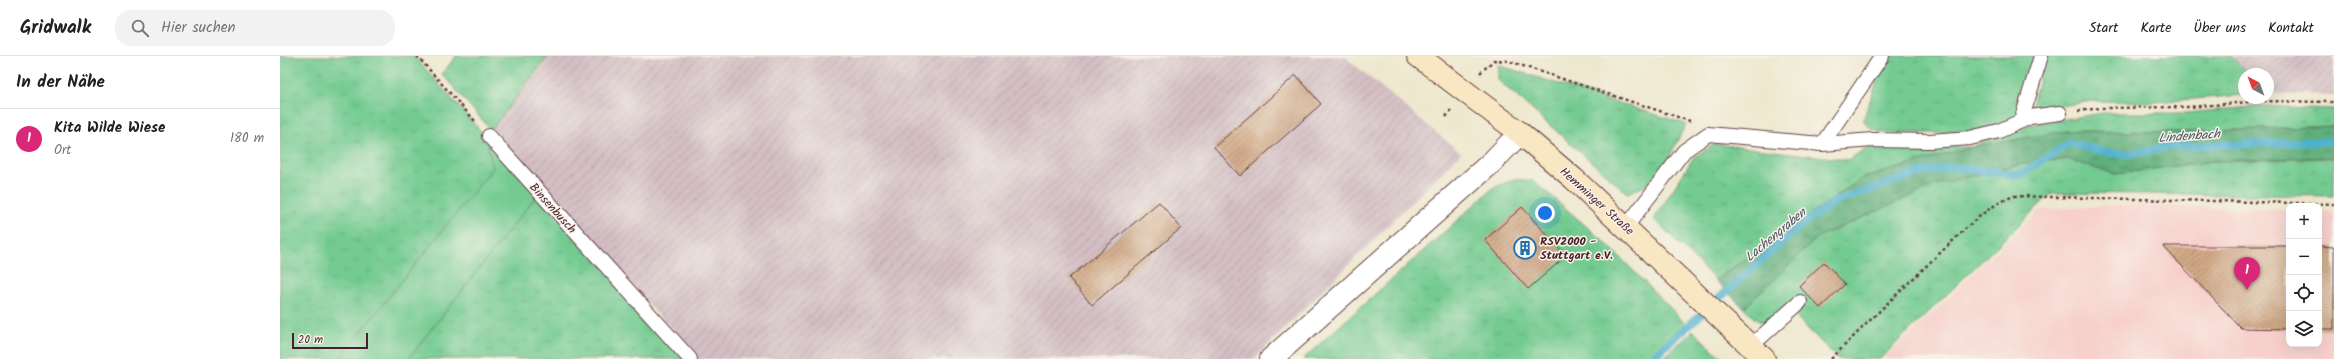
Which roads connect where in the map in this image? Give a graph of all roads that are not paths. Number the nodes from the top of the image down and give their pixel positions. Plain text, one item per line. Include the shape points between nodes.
1 (1418, 56) edge
2 (1882, 56) edge
3 (2041, 56) edge
4 (2060, 113) road end
5 (2022, 121) junction
6 (1520, 133) junction
7 (488, 136) road end
8 (1822, 144) junction
9 (1626, 227) junction
10 (1800, 302) dead end
11 (1758, 352) edge
12 (690, 359) edge
13 (1271, 359) edge

1 - 6 main road, Hemminger Straße
2 - 8 lane
3 - 5 lane
4 - 5 lane via 2030,117
5 - 8 lane via 2000,131 1970,138
6 - 9 main road, Hemminger Straße
6 - 13 street via 1492,162
7 - 12 lane, Binsenbusch
8 - 9 lane via 1708,134 1684,151
9 - 11 main road, Hemminger Straße
10 - 11 lane

